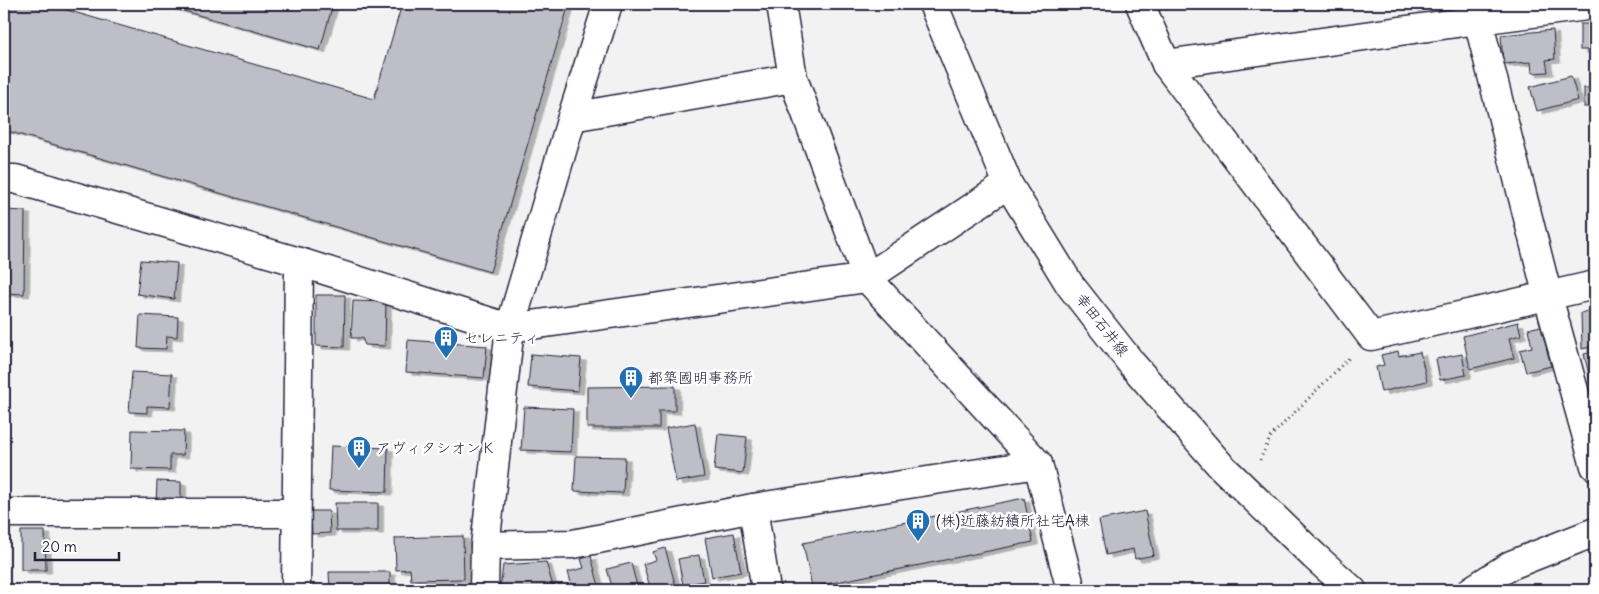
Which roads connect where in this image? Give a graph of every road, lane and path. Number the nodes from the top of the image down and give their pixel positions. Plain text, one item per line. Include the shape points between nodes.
1 (608, 4) edge
2 (781, 4) edge
3 (933, 4) edge
4 (1140, 4) edge
5 (1595, 5) edge
6 (1478, 20) junction
7 (1166, 64) junction
8 (793, 78) junction
9 (572, 117) junction
10 (4, 178) edge
11 (1008, 184) junction
12 (299, 262) junction
13 (868, 278) junction
14 (1595, 285) edge
15 (1548, 297) junction
16 (510, 328) junction
17 (1371, 336) junction
18 (1260, 460) dead end
19 (1038, 464) junction
20 (1595, 466) edge
21 (753, 508) junction
22 (4, 513) edge
23 (296, 513) junction
24 (1595, 532) edge
25 (485, 546) junction
26 (296, 590) edge
27 (484, 590) edge
28 (766, 590) edge
29 (1070, 590) edge
30 (1352, 590) edge
31 (1472, 590) edge

1 - 9 street
2 - 8 street
3 - 11 street, 幸田石井線
4 - 7 street
5 - 6 street
6 - 7 street
6 - 15 street
7 - 17 street
8 - 9 street
8 - 13 street
9 - 16 street
10 - 12 street
11 - 13 street
11 - 30 street, 幸田石井線 via 1070,285 1132,364 1221,466
12 - 16 street
12 - 23 street
13 - 16 street
13 - 19 street
14 - 15 street
15 - 17 street
15 - 20 street
16 - 25 street
17 - 18 path via 1271,436
19 - 21 street
19 - 29 street
21 - 25 street via 573,544
21 - 28 street
22 - 23 street
23 - 26 street
24 - 31 street via 1512,565
25 - 27 street

